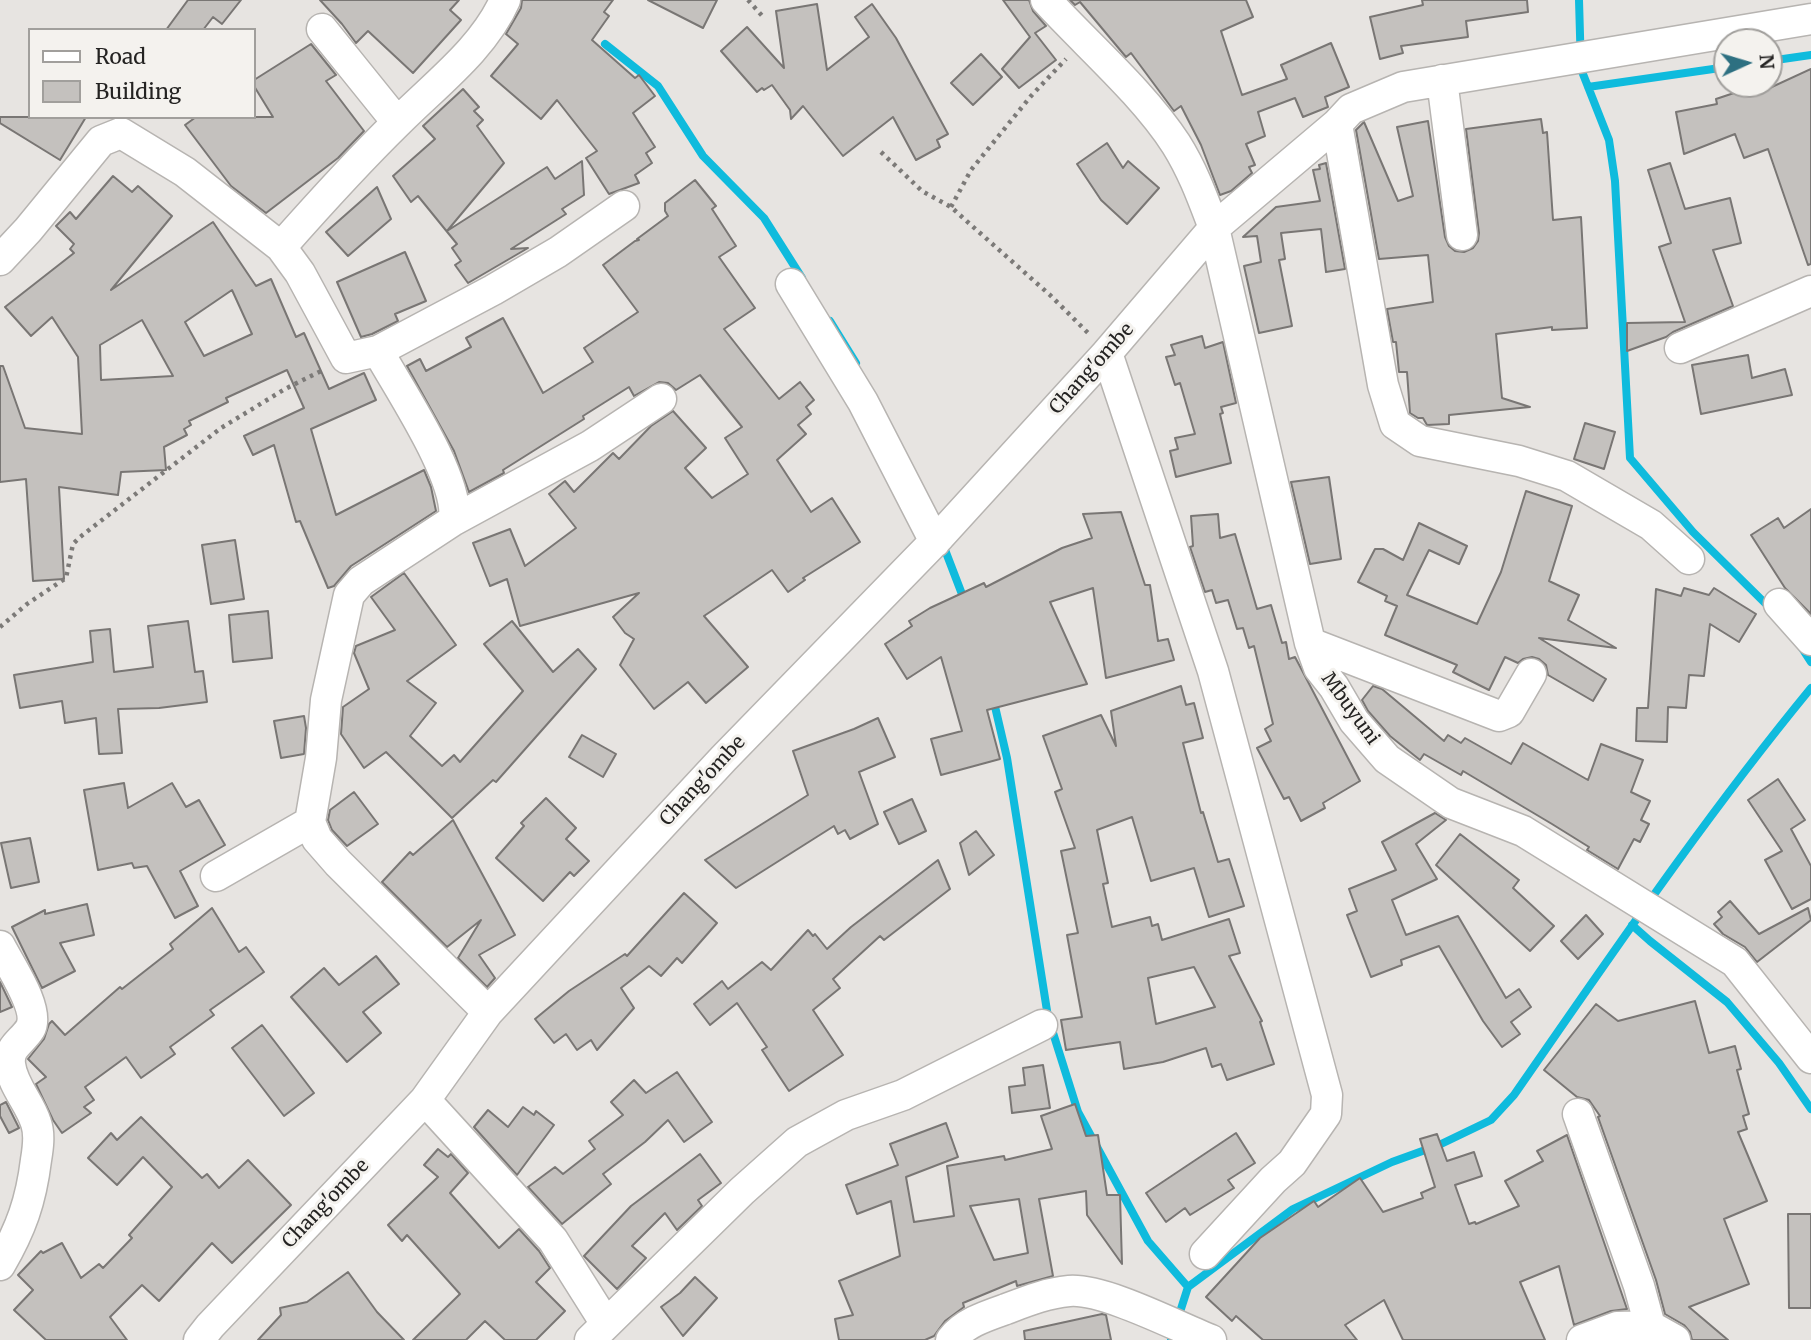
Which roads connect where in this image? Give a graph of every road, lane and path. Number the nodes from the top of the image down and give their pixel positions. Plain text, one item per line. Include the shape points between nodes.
1 (505, 0) edge
2 (748, 0) edge
3 (1046, 0) edge
4 (765, 19) dead end
5 (1811, 19) edge
6 (322, 29) dead end
7 (1083, 41) junction
8 (1442, 80) junction
9 (397, 122) junction
10 (1337, 124) junction
11 (881, 152) dead end
12 (624, 206) dead end
13 (951, 208) junction
14 (1214, 228) junction
15 (1462, 235) dead end
16 (281, 247) junction
17 (0, 260) edge
18 (791, 284) dead end
19 (1811, 292) edge
20 (1680, 348) dead end
21 (378, 351) junction
22 (1107, 353) junction
23 (346, 358) junction
24 (662, 399) dead end
25 (454, 520) junction
26 (935, 542) junction
27 (1689, 559) dead end
28 (1779, 604) dead end
29 (0, 627) edge
30 (1811, 640) edge
31 (1310, 643) junction
32 (1531, 674) dead end
33 (310, 822) junction
34 (216, 876) dead end
35 (0, 946) edge
36 (488, 1012) junction
37 (1042, 1025) dead end
38 (1811, 1058) edge
39 (425, 1100) junction
40 (1578, 1114) dead end
41 (1205, 1254) dead end
42 (0, 1265) edge
43 (598, 1332) edge
44 (1663, 1333) edge
45 (199, 1340) edge
46 (951, 1340) edge
47 (1211, 1340) edge
48 (1582, 1340) edge

1 - 9 street via 463,59
2 - 4 path
3 - 7 street, Mbuyuni
5 - 8 street, Chang'ombe
6 - 9 street
7 - 13 path via 979,159
7 - 14 street, Mbuyuni via 1146,104 1175,143
8 - 10 street, Chang'ombe via 1403,87 1351,109
8 - 15 street
9 - 16 street
10 - 14 street, Chang'ombe
10 - 27 street via 1383,384 1395,424 1420,442 1519,461 1567,476 1651,525
11 - 13 path via 922,191
12 - 21 street via 493,290
13 - 22 path via 1051,295
14 - 22 street, Chang'ombe
14 - 31 street, Mbuyuni
16 - 17 street via 185,172 121,133 101,141
16 - 23 street
18 - 26 street via 863,402
19 - 20 street
21 - 23 street
21 - 25 street via 433,449 452,492
22 - 26 street, Chang'ombe
22 - 41 street via 1213,671 1327,1096 1326,1114 1292,1163
23 - 29 path via 221,428 133,494 74,544 66,578
24 - 25 street via 590,446
25 - 33 street via 361,581 349,595 326,700
26 - 36 street, Chang'ombe via 724,758
28 - 30 street
31 - 32 street via 1499,716 1508,712
31 - 38 street, Mbuyuni via 1319,668 1354,722 1387,758 1451,803 1523,831 1735,962
33 - 34 street
33 - 36 street via 317,839 338,863
35 - 42 street via 34,1017 31,1028 11,1051 10,1064 35,1119 38,1144 31,1197
36 - 39 street, Chang'ombe
37 - 43 street via 797,1142
39 - 43 street via 553,1240
39 - 45 street, Chang'ombe
40 - 44 street via 1639,1286
44 - 48 street via 1617,1327
46 - 47 street via 959,1329 1001,1311 1070,1291 1095,1293

